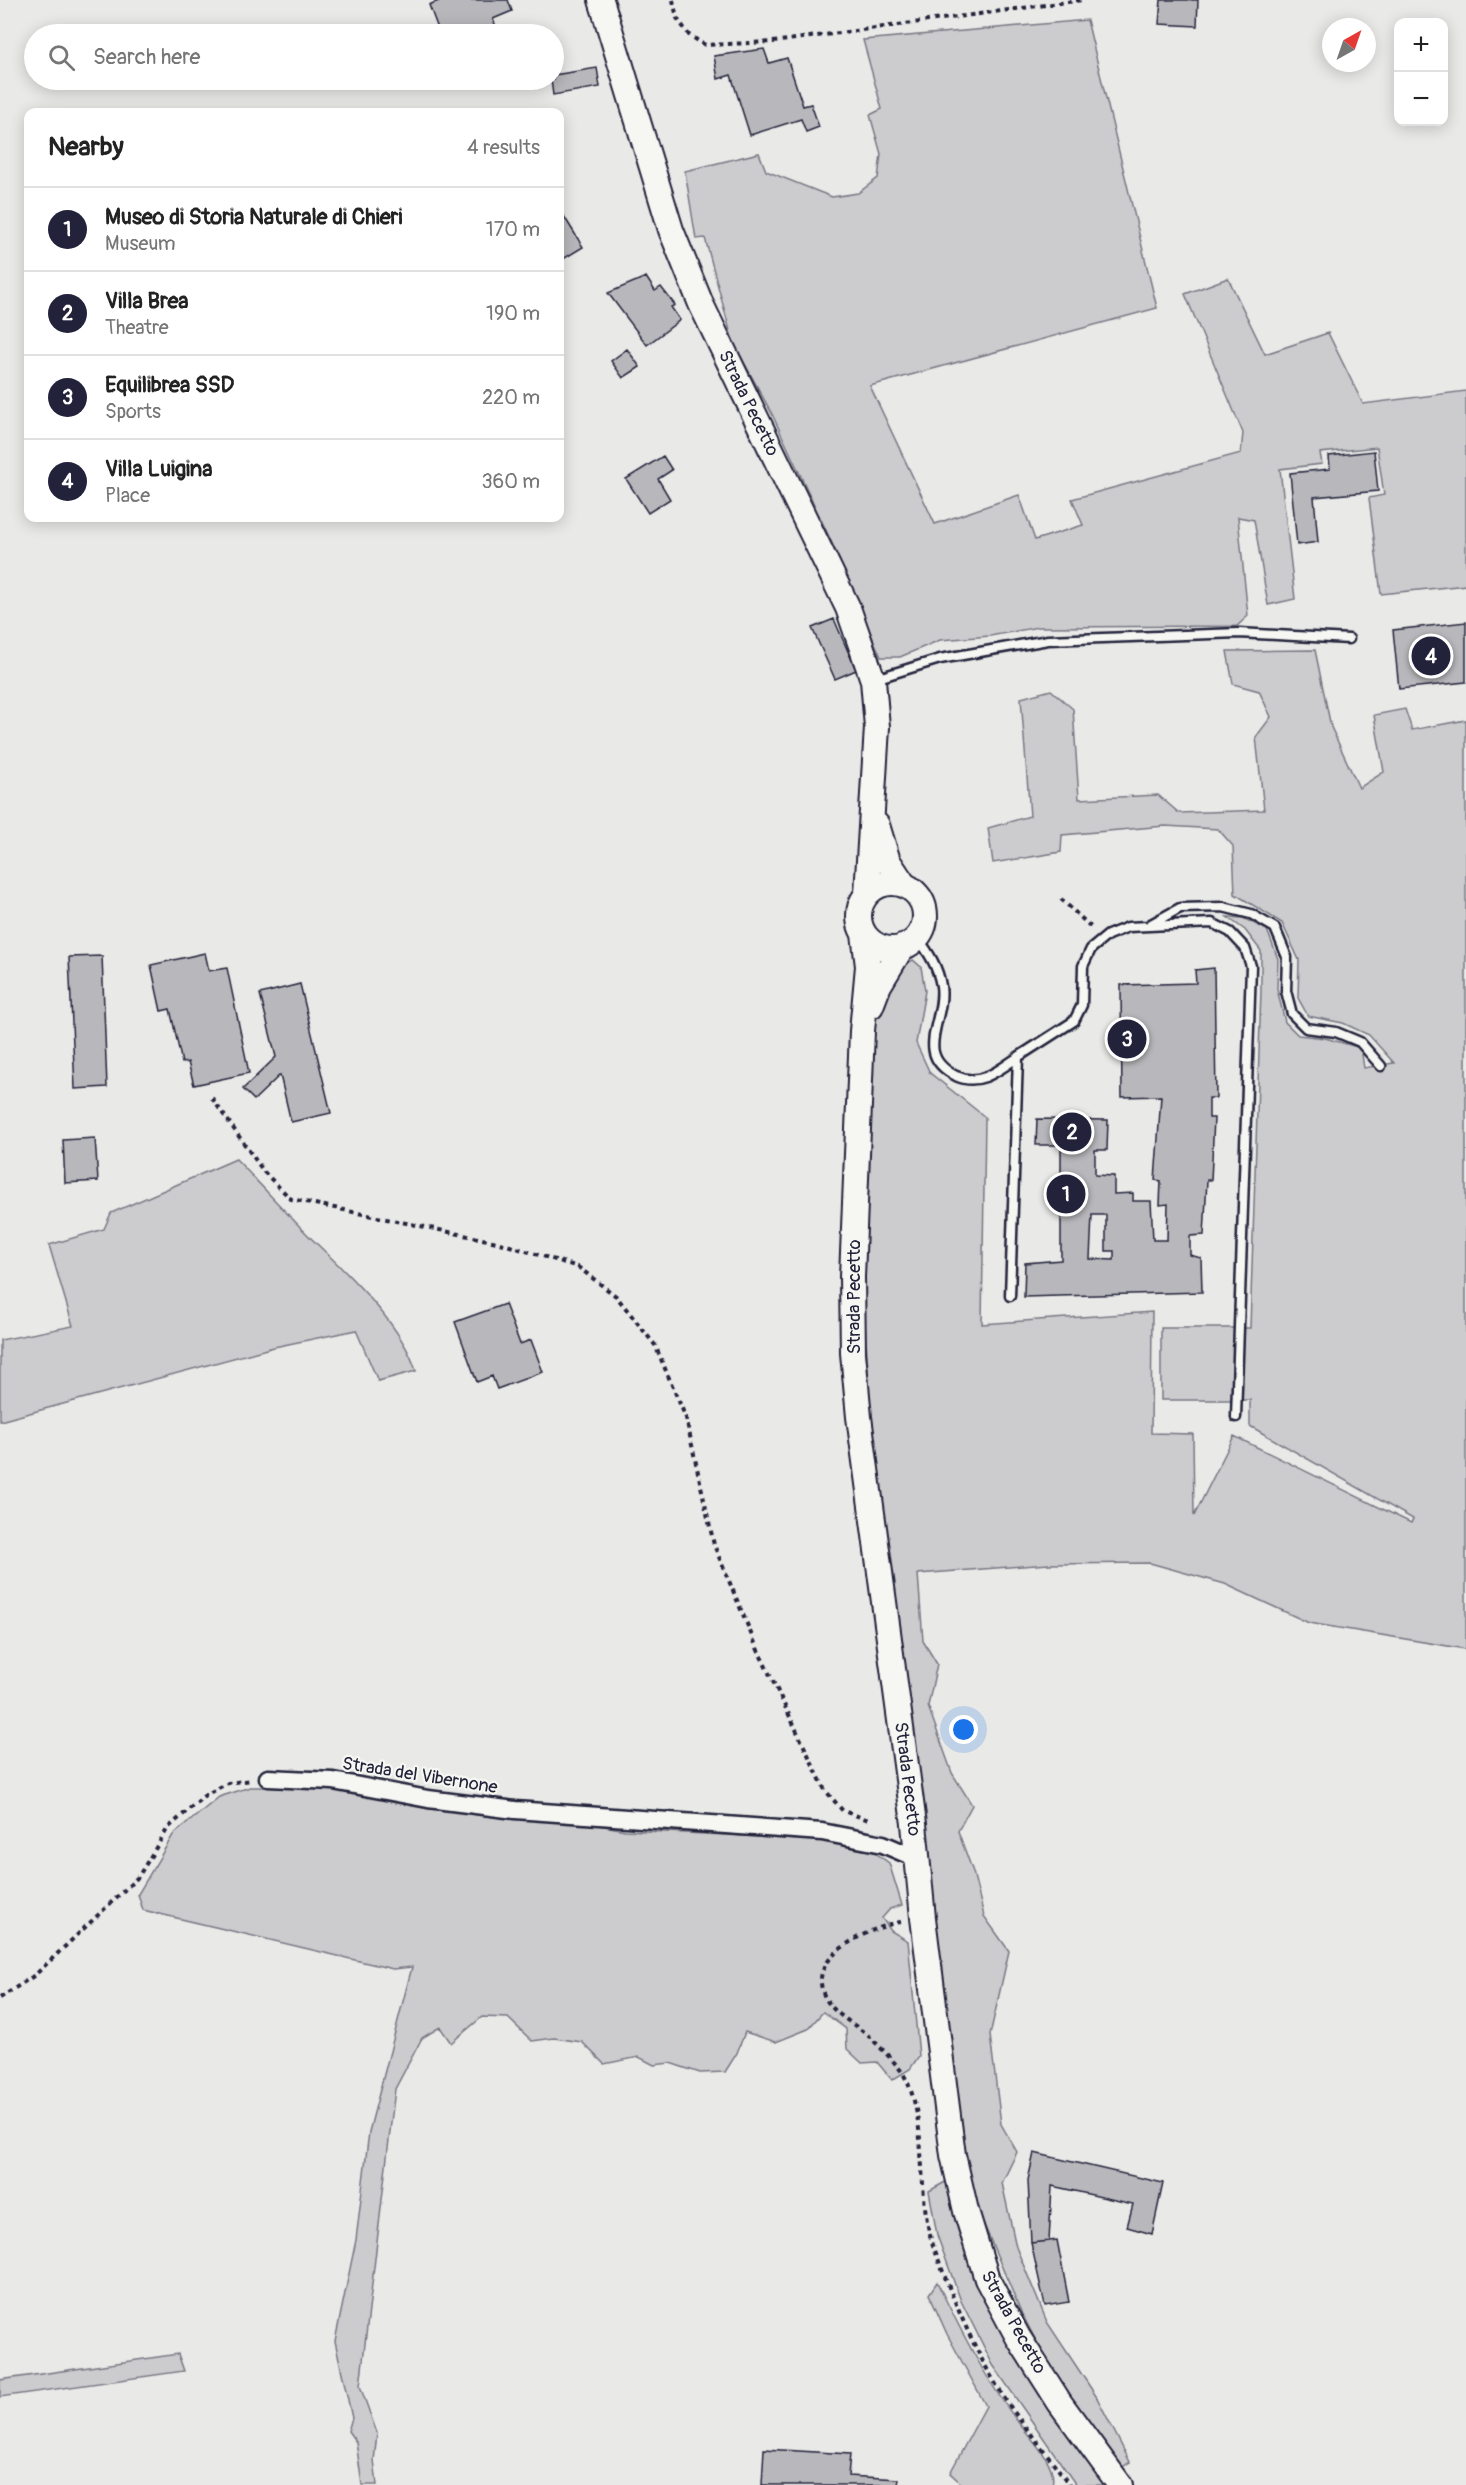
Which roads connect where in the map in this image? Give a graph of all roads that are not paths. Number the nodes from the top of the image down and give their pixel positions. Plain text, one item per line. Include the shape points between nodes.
1 (601, 0) edge
2 (1349, 639) dead end
3 (873, 680) junction
4 (872, 806) junction
5 (904, 885) junction
6 (867, 894) junction
7 (1149, 926) junction
8 (864, 934) junction
9 (910, 942) junction
10 (862, 1031) junction
11 (1018, 1057) junction
12 (1381, 1066) dead end
13 (1010, 1296) dead end
14 (1236, 1417) dead end
15 (268, 1778) road end
16 (918, 1859) junction
17 (1120, 2485) edge

1 - 3 main road, Strada Pecetto via 671,230 701,304 848,608
2 - 3 lane via 1239,633 1048,640 940,659
3 - 4 main road, Strada Pecetto via 877,727
4 - 5 main road, Strada Pecetto via 885,854
4 - 6 main road, Strada Pecetto
5 - 6 main road via 884,884
5 - 9 main road, Strada Pecetto via 914,890 924,908 923,928
6 - 8 main road, Strada Pecetto via 859,914
7 - 11 lane via 1128,927 1091,949 1083,966 1082,1005 1074,1021
7 - 12 lane via 1180,908 1223,907 1251,914 1275,928 1287,957 1286,991 1292,1014 1306,1028 1336,1032 1360,1042
7 - 14 lane via 1212,923 1230,932 1245,948 1251,966
8 - 9 main road via 872,942 891,949
8 - 10 main road, Strada Pecetto via 868,966
9 - 10 main road, Strada Pecetto via 879,985
9 - 11 lane via 938,970 942,990 934,1059 946,1071 964,1079 986,1079
10 - 16 main road, Strada Pecetto via 852,1277 853,1353
11 - 13 lane
15 - 16 street, Strada del Vibernone via 333,1781 515,1810 822,1832 883,1844
16 - 17 main road, Strada Pecetto via 953,2156 987,2279 1060,2403

